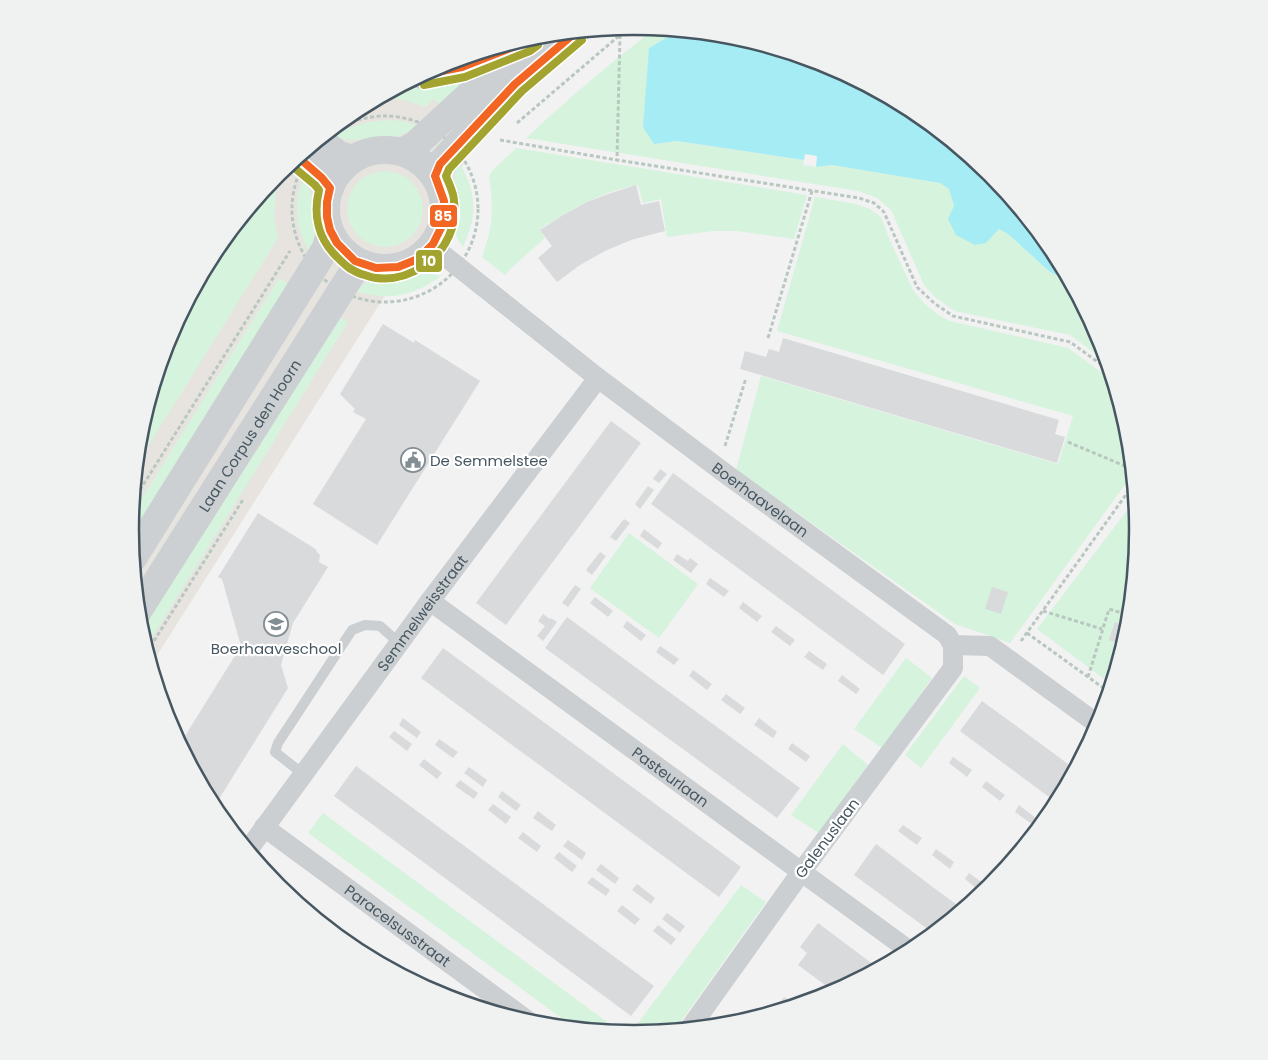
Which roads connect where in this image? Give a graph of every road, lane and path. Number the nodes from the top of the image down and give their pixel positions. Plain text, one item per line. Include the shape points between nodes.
1 (620, 36) joint
2 (567, 39) edge
3 (518, 49) edge
4 (364, 115) edge
5 (365, 118) dead end
6 (513, 127) dead end
7 (506, 134) dead end
8 (325, 144) edge
9 (402, 152) junction
10 (353, 159) junction
11 (617, 160) junction
12 (303, 162) edge
13 (476, 166) dead end
14 (470, 172) dead end
15 (435, 176) junction
16 (330, 188) junction
17 (812, 191) junction
18 (330, 232) junction
19 (297, 240) dead end
20 (432, 246) junction
21 (363, 264) junction
22 (768, 338) dead end
23 (1100, 364) edge
24 (598, 378) junction
25 (746, 378) dead end
26 (1068, 442) dead end
27 (1125, 465) edge
28 (718, 468) junction
29 (141, 488) edge
30 (1127, 492) edge
31 (139, 540) edge
32 (144, 601) edge
33 (430, 601) junction
34 (1043, 611) junction
35 (1122, 613) edge
36 (1102, 630) junction
37 (1027, 633) junction
38 (399, 643) junction
39 (953, 645) junction
40 (1008, 660) junction
41 (1088, 677) junction
42 (1103, 688) edge
43 (1091, 719) edge
44 (303, 774) junction
45 (264, 828) junction
46 (252, 844) edge
47 (802, 872) junction
48 (903, 946) edge
49 (512, 1009) edge
50 (695, 1021) edge

1 - 6 path
1 - 11 path
2 - 15 main road via 515,84 440,164
3 - 9 main road via 415,145
4 - 5 path
7 - 11 path via 500,140
8 - 10 main road via 339,155
9 - 10 main road via 373,151
9 - 15 main road via 420,161
10 - 16 main road via 337,175
11 - 17 path
12 - 16 main road
13 - 14 path
15 - 20 main road via 444,197 445,212 440,234
16 - 18 main road via 326,203
17 - 22 path
17 - 23 path via 874,203 884,212 917,287 953,316 1070,342
18 - 21 main road via 343,252
18 - 31 main road via 326,248
19 - 29 path
20 - 21 main road via 421,257 400,267 385,269
20 - 24 street, Boerhaavelaan
21 - 32 main road, Laan Corpus den Hoorn via 352,272
24 - 28 street, Boerhaavelaan
24 - 33 street, Semmelweisstraat
25 - 28 path
26 - 27 path
28 - 39 street, Boerhaavelaan via 947,636
30 - 34 path
33 - 38 street, Semmelweisstraat
33 - 47 street, Pasteurlaan
34 - 36 path
34 - 37 path
35 - 36 path via 1109,609
36 - 41 path
37 - 40 path
37 - 41 path
38 - 44 street, Semmelweisstraat
38 - 44 lane via 380,626 365,625 352,630 278,742 275,752
39 - 40 street via 990,646
39 - 47 street, Galenuslaan via 953,668
40 - 43 street
41 - 42 path
44 - 45 street, Semmelweisstraat
45 - 46 street, Semmelweisstraat
45 - 49 street, Paracelsusstraat
47 - 48 street, Pasteurlaan
47 - 50 street, Galenuslaan

